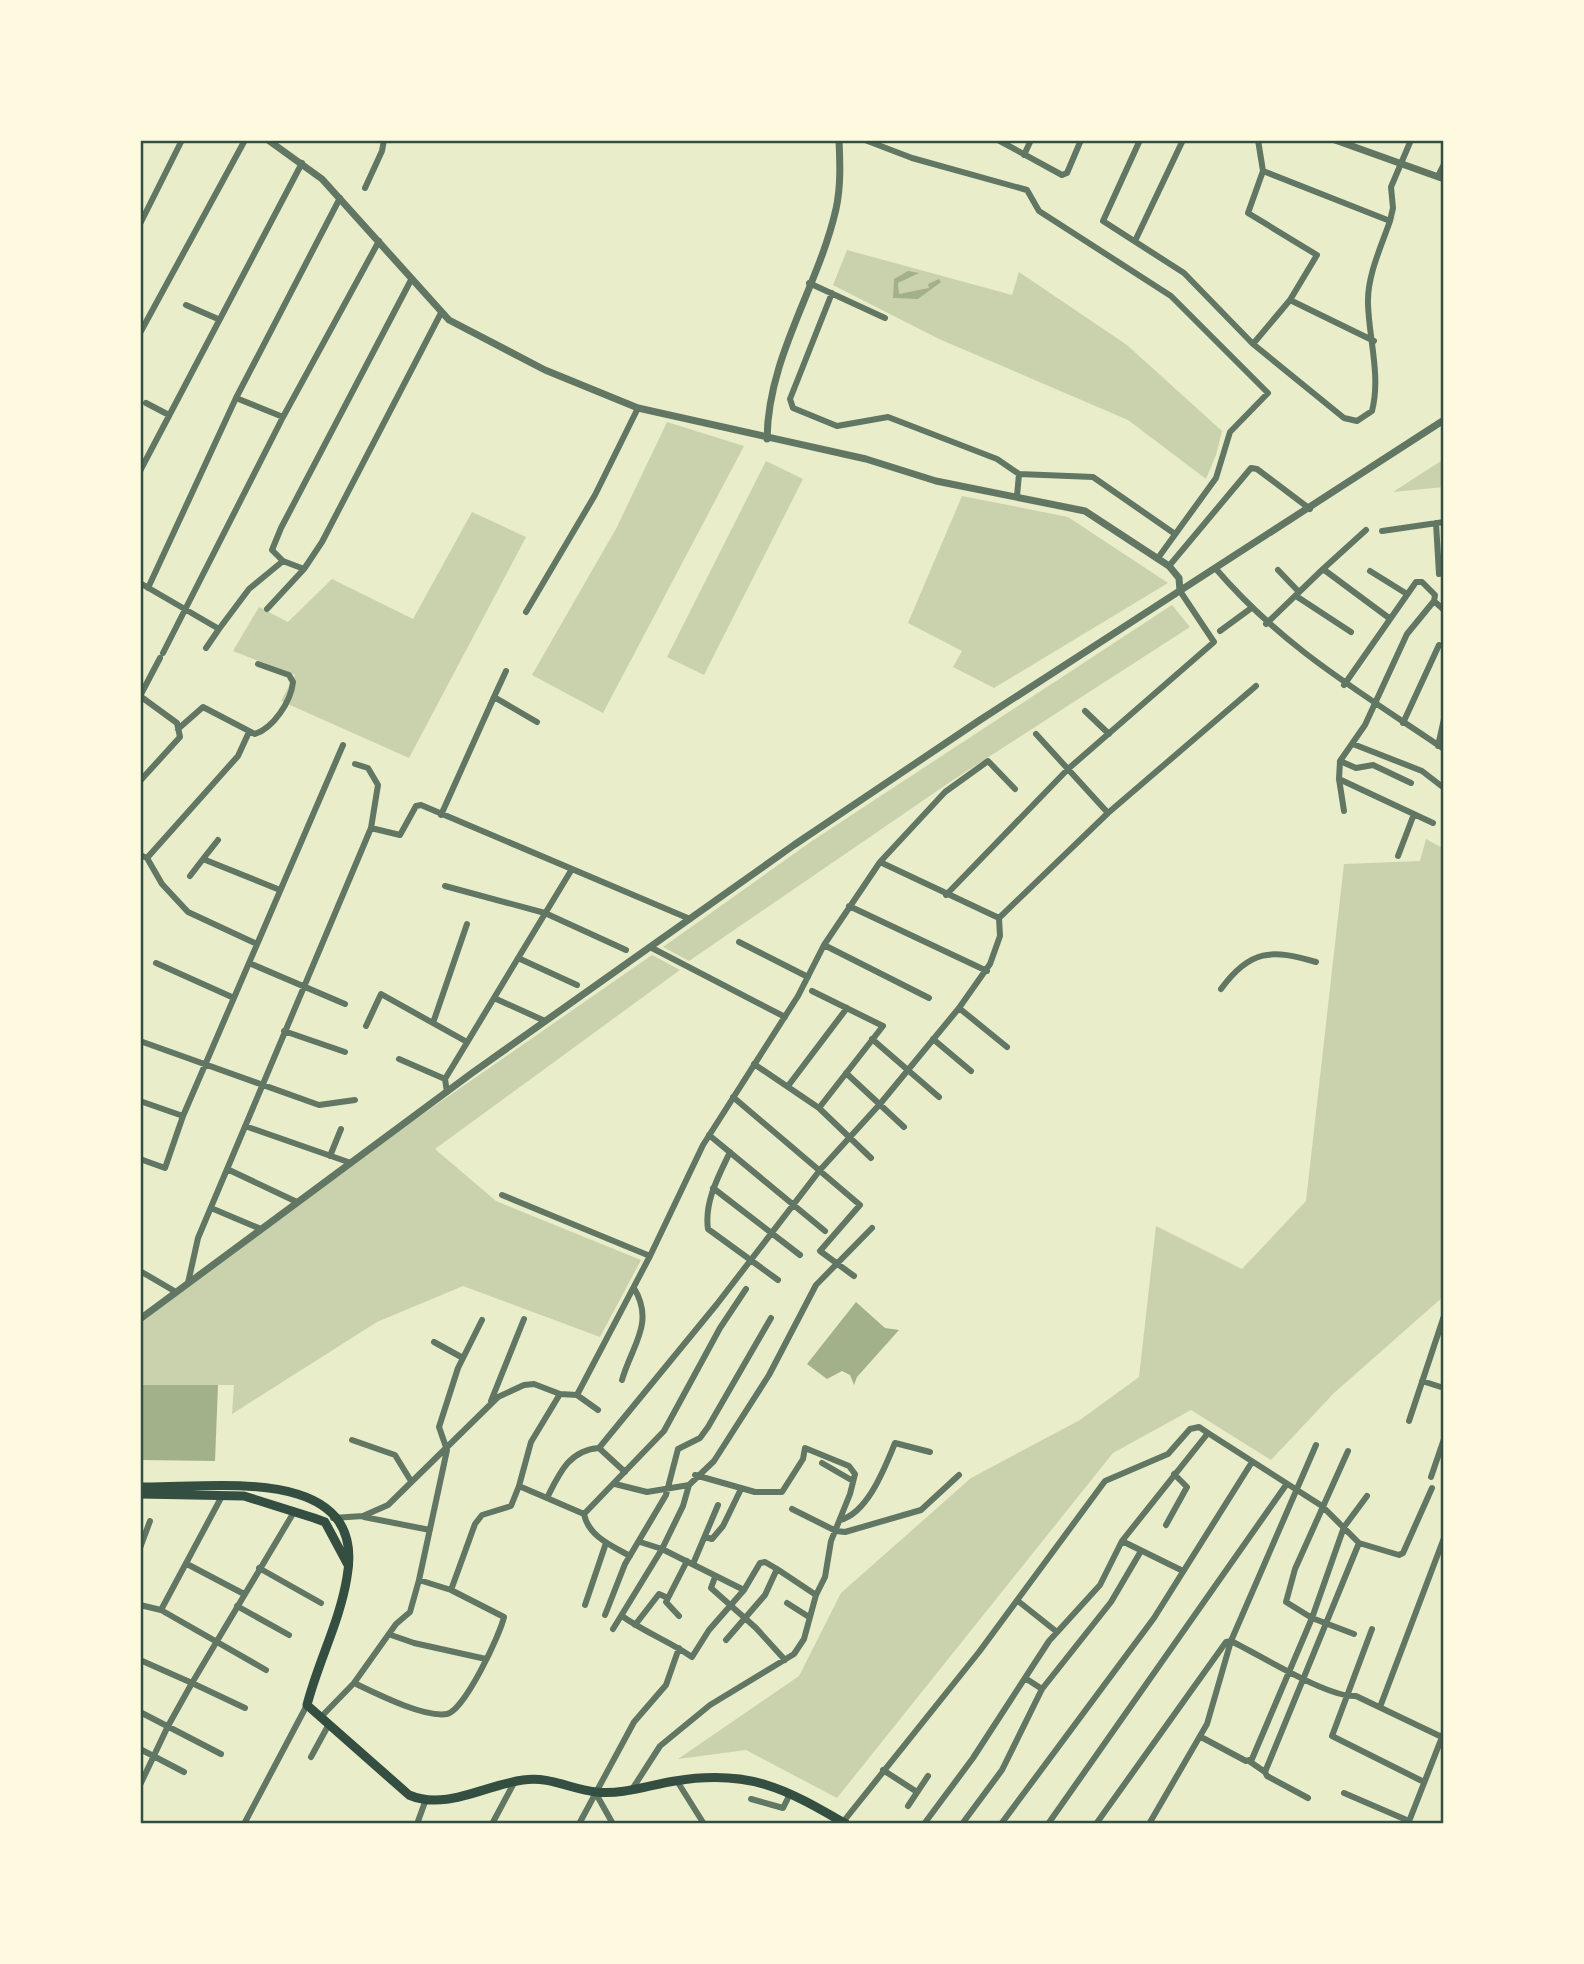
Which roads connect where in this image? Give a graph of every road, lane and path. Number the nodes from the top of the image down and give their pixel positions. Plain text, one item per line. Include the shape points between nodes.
1 (182, 140) edge
2 (245, 140) edge
3 (268, 140) edge
4 (384, 140) edge
5 (839, 140) edge
6 (864, 140) edge
7 (998, 140) edge
8 (1031, 140) edge
9 (1081, 140) edge
10 (1140, 140) edge
11 (1183, 140) edge
12 (1258, 140) edge
13 (1335, 140) edge
14 (1411, 140) edge
15 (1024, 155) junction
16 (302, 163) junction
17 (1401, 163) junction
18 (1444, 164) edge
19 (1264, 171) junction
20 (1441, 178) edge
21 (365, 188) dead end
22 (340, 198) junction
23 (1390, 221) junction
24 (140, 224) edge
25 (379, 241) junction
26 (1135, 241) junction
27 (411, 279) junction
28 (809, 283) junction
29 (832, 293) junction
30 (1290, 300) junction
31 (186, 305) dead end
32 (441, 313) junction
33 (885, 318) dead end
34 (218, 320) junction
35 (140, 333) edge
36 (1374, 341) junction
37 (1253, 344) junction
38 (236, 398) junction
39 (146, 404) dead end
40 (638, 408) junction
41 (169, 415) junction
42 (282, 417) junction
43 (1444, 420) edge
44 (767, 439) junction
45 (141, 468) edge
46 (1019, 474) junction
47 (1017, 496) junction
48 (1310, 509) junction
49 (1440, 523) edge
50 (1366, 530) dead end
51 (1382, 531) dead end
52 (1175, 534) junction
53 (1158, 558) junction
54 (283, 561) junction
55 (1169, 566) junction
56 (304, 569) junction
57 (1216, 569) junction
58 (1323, 569) junction
59 (1278, 570) dead end
60 (1370, 570) dead end
61 (1439, 574) dead end
62 (140, 583) edge
63 (148, 588) junction
64 (1180, 591) junction
65 (1298, 594) junction
66 (1407, 594) junction
67 (1434, 601) junction
68 (1250, 609) junction
69 (184, 610) junction
70 (267, 610) dead end
71 (1444, 610) edge
72 (526, 612) dead end
73 (1389, 618) junction
74 (1266, 624) junction
75 (219, 629) junction
76 (1220, 631) dead end
77 (1351, 632) dead end
78 (1439, 645) dead end
79 (206, 648) dead end
80 (258, 664) dead end
81 (506, 671) dead end
82 (1344, 685) junction
83 (1256, 686) dead end
84 (494, 698) junction
85 (1373, 704) junction
86 (1085, 711) dead end
87 (1444, 719) edge
88 (537, 722) dead end
89 (1403, 723) junction
90 (178, 729) junction
91 (249, 732) junction
92 (1036, 734) dead end
93 (1109, 734) junction
94 (1353, 744) junction
95 (343, 745) dead end
96 (1441, 748) edge
97 (1340, 761) junction
98 (355, 764) dead end
99 (1068, 769) junction
100 (1339, 779) junction
101 (140, 780) edge
102 (1411, 783) dead end
103 (1444, 788) edge
104 (1015, 789) dead end
105 (1344, 811) dead end
106 (1108, 813) junction
107 (1414, 814) junction
108 (441, 815) junction
109 (1433, 823) dead end
110 (371, 828) junction
111 (218, 841) dead end
112 (1398, 856) dead end
113 (143, 857) edge
114 (202, 859) junction
115 (880, 862) junction
116 (572, 869) junction
117 (190, 876) dead end
118 (445, 886) dead end
119 (280, 890) junction
120 (946, 895) junction
121 (849, 906) junction
122 (545, 913) junction
123 (999, 918) junction
124 (690, 919) junction
125 (467, 925) dead end
126 (739, 942) dead end
127 (257, 944) junction
128 (824, 945) junction
129 (650, 947) junction
130 (626, 950) dead end
131 (518, 958) junction
132 (1316, 962) dead end
133 (156, 963) dead end
134 (249, 963) junction
135 (987, 971) junction
136 (808, 977) junction
137 (577, 985) dead end
138 (302, 987) junction
139 (1221, 989) dead end
140 (812, 991) dead end
141 (234, 998) junction
142 (494, 998) junction
143 (929, 998) dead end
144 (345, 1004) dead end
145 (959, 1008) junction
146 (847, 1009) junction
147 (785, 1017) junction
148 (545, 1021) junction
149 (433, 1023) junction
150 (366, 1026) dead end
151 (284, 1031) junction
152 (872, 1039) junction
153 (933, 1039) junction
154 (140, 1041) edge
155 (467, 1042) junction
156 (1007, 1046) dead end
157 (345, 1052) dead end
158 (399, 1059) dead end
159 (754, 1064) junction
160 (204, 1066) junction
161 (909, 1069) junction
162 (971, 1071) dead end
163 (846, 1073) junction
164 (445, 1079) junction
165 (261, 1085) junction
166 (788, 1086) junction
167 (447, 1092) junction
168 (733, 1097) junction
169 (939, 1097) dead end
170 (355, 1100) dead end
171 (140, 1101) edge
172 (880, 1104) junction
173 (819, 1108) junction
174 (183, 1116) junction
175 (245, 1126) junction
176 (904, 1127) dead end
177 (341, 1129) dead end
178 (709, 1135) junction
179 (849, 1137) junction
180 (730, 1152) junction
181 (330, 1156) junction
182 (871, 1158) dead end
183 (140, 1159) edge
184 (351, 1163) junction
185 (228, 1169) junction
186 (820, 1170) junction
187 (713, 1188) junction
188 (502, 1195) dead end
189 (297, 1202) junction
190 (792, 1204) junction
191 (211, 1208) junction
192 (872, 1228) dead end
193 (261, 1229) junction
194 (825, 1231) dead end
195 (769, 1233) junction
196 (800, 1255) dead end
197 (650, 1256) junction
198 (749, 1261) junction
199 (835, 1263) junction
200 (140, 1271) edge
201 (854, 1276) dead end
202 (778, 1280) dead end
203 (188, 1283) junction
204 (634, 1288) junction
205 (746, 1289) dead end
206 (176, 1292) junction
207 (142, 1314) edge
208 (1444, 1315) edge
209 (771, 1318) dead end
210 (524, 1319) dead end
211 (482, 1320) dead end
212 (434, 1342) dead end
213 (463, 1358) junction
214 (622, 1380) dead end
215 (1422, 1381) junction
216 (1444, 1388) edge
217 (560, 1394) junction
218 (577, 1395) junction
219 (489, 1406) junction
220 (598, 1410) dead end
221 (1409, 1421) dead end
222 (1208, 1433) junction
223 (1444, 1439) edge
224 (352, 1440) dead end
225 (1316, 1445) dead end
226 (599, 1448) junction
227 (446, 1450) junction
228 (1348, 1451) dead end
229 (930, 1452) dead end
230 (1252, 1462) junction
231 (822, 1463) dead end
232 (625, 1472) junction
233 (1174, 1474) junction
234 (695, 1475) junction
235 (959, 1475) dead end
236 (1431, 1477) dead end
237 (411, 1481) junction
238 (853, 1481) junction
239 (244, 1484) junction
240 (615, 1484) junction
241 (689, 1485) junction
242 (1286, 1485) junction
243 (519, 1486) junction
244 (140, 1487) edge
245 (669, 1487) junction
246 (1432, 1488) dead end
247 (740, 1489) junction
248 (1297, 1493) junction
249 (140, 1494) edge
250 (222, 1496) junction
251 (244, 1496) junction
252 (1367, 1496) dead end
253 (547, 1498) junction
254 (718, 1505) dead end
255 (1322, 1506) junction
256 (792, 1509) dead end
257 (294, 1512) junction
258 (584, 1514) junction
259 (363, 1517) junction
260 (335, 1518) junction
261 (840, 1520) junction
262 (150, 1521) dead end
263 (325, 1522) junction
264 (1166, 1525) dead end
265 (1344, 1527) junction
266 (430, 1530) junction
267 (835, 1531) junction
268 (705, 1536) junction
269 (1444, 1538) edge
270 (1122, 1541) junction
271 (640, 1542) junction
272 (606, 1543) junction
273 (1359, 1543) junction
274 (140, 1548) edge
275 (662, 1549) junction
276 (1141, 1551) junction
277 (630, 1556) junction
278 (690, 1563) junction
279 (187, 1564) junction
280 (349, 1567) junction
281 (259, 1568) junction
282 (777, 1569) junction
283 (1182, 1571) junction
284 (715, 1577) junction
285 (419, 1580) junction
286 (452, 1590) junction
287 (744, 1590) junction
288 (244, 1594) junction
289 (816, 1595) junction
290 (668, 1598) junction
291 (1018, 1601) junction
292 (787, 1603) dead end
293 (321, 1604) dead end
294 (731, 1604) junction
295 (140, 1605) edge
296 (585, 1605) dead end
297 (237, 1606) junction
298 (161, 1610) junction
299 (604, 1615) dead end
300 (622, 1616) junction
301 (679, 1616) dead end
302 (743, 1617) junction
303 (809, 1617) junction
304 (1312, 1618) junction
305 (1328, 1623) junction
306 (635, 1625) junction
307 (613, 1629) dead end
308 (1372, 1629) dead end
309 (1057, 1632) junction
310 (1354, 1634) dead end
311 (289, 1635) dead end
312 (391, 1635) junction
313 (726, 1640) dead end
314 (1231, 1641) junction
315 (215, 1643) junction
316 (679, 1648) junction
317 (486, 1659) junction
318 (140, 1660) edge
319 (785, 1660) junction
320 (266, 1670) dead end
321 (1291, 1671) junction
322 (1304, 1677) junction
323 (1025, 1678) junction
324 (192, 1683) junction
325 (354, 1683) junction
326 (1042, 1689) junction
327 (1345, 1697) junction
328 (307, 1705) junction
329 (1380, 1707) junction
330 (245, 1708) dead end
331 (140, 1712) edge
332 (325, 1721) junction
333 (167, 1726) junction
334 (1443, 1736) edge
335 (1201, 1737) junction
336 (140, 1749) edge
337 (221, 1754) dead end
338 (153, 1755) junction
339 (311, 1757) dead end
340 (1249, 1761) junction
341 (883, 1770) junction
342 (184, 1772) dead end
343 (1265, 1772) junction
344 (928, 1776) dead end
345 (515, 1781) junction
346 (677, 1781) junction
347 (1424, 1782) junction
348 (140, 1785) edge
349 (631, 1791) junction
350 (595, 1792) junction
351 (917, 1792) junction
352 (1345, 1793) dead end
353 (790, 1794) junction
354 (1308, 1798) dead end
355 (751, 1799) dead end
356 (425, 1802) junction
357 (908, 1806) dead end
358 (845, 1823) edge
359 (1409, 1823) edge
360 (244, 1824) edge
361 (417, 1824) edge
362 (492, 1824) edge
363 (579, 1824) edge
364 (613, 1824) edge
365 (704, 1824) edge
366 (924, 1824) edge
367 (962, 1824) edge
368 (1001, 1824) edge
369 (1048, 1824) edge
370 (1096, 1824) edge
371 (1149, 1824) edge

1 - 24 street
2 - 35 street
3 - 16 street
4 - 21 street
5 - 28 street via 835,212
6 - 52 street via 1027,190 1039,211 1171,296 1268,393 1230,432 1216,478
7 - 15 street
8 - 15 street
9 - 15 street via 1062,175
10 - 26 street via 1103,221
11 - 26 street
12 - 19 street
13 - 17 street
14 - 17 street
16 - 22 street
16 - 34 street
17 - 20 street
17 - 23 street via 1391,187
18 - 20 street
19 - 23 street
19 - 30 street via 1248,213 1317,255
22 - 25 street
22 - 38 street
23 - 36 street via 1367,302
25 - 27 street
25 - 42 street
26 - 37 street via 1191,279
27 - 32 street
27 - 54 street via 281,528 272,550
28 - 29 street
28 - 44 street via 775,377
29 - 33 street
29 - 46 street via 790,399 793,408 837,426 888,417 997,459
30 - 36 street
30 - 37 street
31 - 34 street
32 - 40 street via 466,331 545,370
32 - 56 street
34 - 41 street
36 - 37 street via 1373,406 1369,416 1357,421 1344,418
38 - 42 street
38 - 63 street
39 - 41 street
40 - 44 street
40 - 72 street via 595,495
41 - 45 street
42 - 69 street
43 - 48 street
44 - 47 street
46 - 47 street
46 - 52 street via 1093,477
47 - 53 street via 1085,511
48 - 55 street via 1251,468
48 - 57 street
49 - 51 street
49 - 61 street
50 - 58 street
52 - 53 street
53 - 55 street
54 - 56 street
54 - 75 street via 249,589
55 - 64 street via 1179,578
56 - 70 street
57 - 64 street
57 - 68 street
58 - 65 street
58 - 73 street
59 - 65 street
60 - 66 street
62 - 63 street
63 - 69 street
64 - 93 street via 1214,642
64 - 124 street via 980,720
65 - 74 street
65 - 77 street
66 - 67 street via 1416,582 1422,582 1435,595
66 - 73 street
67 - 71 street
67 - 85 street via 1408,634
68 - 74 street
68 - 76 street
69 - 75 street
69 - 90 street via 140,696 177,723
73 - 82 street
74 - 82 street
75 - 79 street
78 - 89 street
80 - 91 street via 289,675 293,687 266,730
81 - 84 street
82 - 85 street
83 - 106 street
84 - 88 street
84 - 108 street
85 - 89 street
85 - 94 street
86 - 93 street
87 - 96 street
89 - 96 street
90 - 91 street via 203,707
90 - 101 street via 180,737
91 - 113 street via 238,756
92 - 99 street
93 - 99 street
94 - 97 street
94 - 103 street via 1422,771
95 - 119 street
97 - 100 street
97 - 102 street via 1356,768 1373,765
98 - 110 street via 368,768 378,785
99 - 106 street
99 - 120 street
100 - 105 street
100 - 107 street
104 - 115 street via 988,761 945,792
106 - 123 street
107 - 109 street
107 - 112 street
108 - 110 street via 418,805 400,835
108 - 116 street
110 - 138 street
111 - 114 street
113 - 127 street via 188,912
114 - 117 street
114 - 119 street
115 - 120 street
115 - 121 street
116 - 122 street
116 - 124 street
118 - 122 street
119 - 127 street
120 - 123 street
121 - 128 street
121 - 135 street
122 - 130 street
122 - 131 street
123 - 135 street via 998,945
124 - 129 street
125 - 149 street
126 - 136 street
127 - 134 street
128 - 136 street
128 - 143 street
129 - 147 street
129 - 148 street
131 - 137 street
131 - 142 street
132 - 139 street via 1272,952 1247,962
133 - 141 street
134 - 138 street
134 - 141 street
135 - 145 street
136 - 147 street
138 - 144 street
138 - 151 street
140 - 146 street
141 - 160 street
142 - 148 street
142 - 155 street
145 - 153 street
145 - 156 street
146 - 152 street via 883,1026
146 - 166 street
147 - 159 street
148 - 167 street
149 - 150 street via 381,994
149 - 155 street
151 - 157 street
151 - 165 street
152 - 161 street
152 - 163 street
153 - 161 street
153 - 162 street
154 - 160 street
155 - 164 street
158 - 164 street
159 - 166 street
159 - 168 street
160 - 165 street
160 - 174 street
161 - 169 street
161 - 172 street
163 - 172 street
163 - 173 street
164 - 167 street
165 - 170 street via 319,1105
165 - 175 street
166 - 173 street
167 - 184 street
168 - 178 street
168 - 186 street
171 - 174 street
172 - 176 street
172 - 179 street
173 - 179 street
174 - 183 street via 164,1168
175 - 181 street
175 - 185 street
177 - 181 street
178 - 180 street
178 - 197 street
179 - 182 street
179 - 186 street
180 - 187 street
180 - 190 street
181 - 184 street
184 - 189 street
185 - 189 street
185 - 191 street
186 - 190 street
186 - 199 street via 859,1205 820,1251
187 - 195 street
187 - 198 street via 708,1229
188 - 197 street
189 - 193 street
190 - 194 street
190 - 195 street
191 - 193 street
191 - 203 street via 198,1238
192 - 199 street
193 - 203 street
195 - 196 street
195 - 198 street
197 - 204 street
198 - 202 street
198 - 226 street
199 - 201 street
199 - 234 street via 816,1285 725,1446
200 - 206 street
203 - 206 street
204 - 214 street via 645,1313
204 - 218 street
205 - 232 street via 664,1431
206 - 207 street
208 - 215 street
209 - 245 street via 708,1427 699,1438 678,1449
210 - 219 street
211 - 213 street
212 - 213 street
213 - 227 street via 439,1427
215 - 216 street
215 - 221 street
217 - 218 street
217 - 219 street via 524,1385
217 - 243 street via 531,1442
218 - 220 street
219 - 227 street
222 - 230 street
222 - 233 street
222 - 291 street via 1199,1427 1190,1429 1168,1454 1105,1481
223 - 236 street
224 - 237 street via 395,1455
225 - 248 street
226 - 232 street
226 - 253 street via 578,1452 568,1461
227 - 237 street
227 - 266 street
228 - 255 street
229 - 261 street via 895,1443 860,1507
230 - 242 street
230 - 283 street
231 - 238 street
232 - 240 street
233 - 264 street via 1187,1487
233 - 270 street
234 - 241 street
234 - 247 street
235 - 267 street via 921,1510
237 - 259 street via 388,1504
238 - 247 street via 855,1474 849,1466 805,1448 782,1492
238 - 261 street
239 - 244 main road
239 - 251 main road
239 - 260 main road via 308,1498
240 - 245 street via 647,1492
240 - 258 street
241 - 245 street
241 - 275 street
242 - 248 street
242 - 369 street
243 - 253 street
243 - 286 street via 511,1506 482,1515 475,1524
245 - 271 street
246 - 273 street via 1403,1553
247 - 268 street via 719,1531 712,1539
248 - 255 street
248 - 314 street
249 - 250 main road
250 - 251 main road
250 - 279 street
251 - 257 main road
252 - 265 street
253 - 258 street
254 - 268 street
255 - 265 street
255 - 304 street via 1286,1591 1287,1604
256 - 267 street
257 - 263 main road
257 - 281 street
258 - 272 street via 586,1525
259 - 260 street
259 - 266 street
260 - 263 street
260 - 280 main road via 348,1538
261 - 267 street
262 - 274 street
263 - 280 main road
265 - 273 street
265 - 304 street
266 - 285 street
267 - 289 street via 825,1577
268 - 278 street
269 - 329 street
270 - 276 street
270 - 309 street via 1100,1585
271 - 275 street
271 - 277 street
272 - 277 street
272 - 296 street
273 - 305 street
275 - 278 street
275 - 300 street
276 - 283 street
276 - 326 street via 1111,1602
277 - 299 street
278 - 284 street
278 - 290 street
279 - 288 street
279 - 298 street
280 - 328 main road
281 - 288 street
281 - 293 street
282 - 287 street via 760,1563
282 - 289 street
282 - 302 street via 765,1595
283 - 368 street via 1154,1618
284 - 287 street
284 - 294 street via 711,1588
285 - 286 street
285 - 312 street via 410,1612
286 - 317 street via 504,1617
287 - 294 street
288 - 297 street
289 - 303 street
290 - 301 street via 667,1605
290 - 306 street via 659,1594
291 - 309 street
291 - 341 street
292 - 303 street
294 - 302 street
294 - 316 street via 692,1657
295 - 298 street
297 - 311 street
297 - 315 street
298 - 315 street
300 - 306 street
300 - 307 street
302 - 313 street
302 - 319 street
303 - 319 street via 804,1639
304 - 305 street
304 - 321 street
305 - 310 street
305 - 322 street
306 - 316 street
308 - 327 street
309 - 323 street
312 - 317 street
312 - 325 street
314 - 321 street
314 - 335 street
314 - 370 street via 1222,1646
315 - 320 street
315 - 324 street
316 - 350 street via 666,1685 634,1722
317 - 325 street via 449,1714 384,1698
318 - 324 street
319 - 349 street via 710,1705 660,1746
321 - 322 street
321 - 340 street
322 - 327 street
322 - 343 street
323 - 326 street
323 - 366 street
324 - 330 street
324 - 333 street
325 - 332 street
326 - 367 street via 1002,1770
327 - 329 street via 1356,1696
327 - 347 street via 1332,1736
328 - 332 main road
328 - 360 street
329 - 334 street
331 - 333 street
332 - 339 street
332 - 356 main road via 409,1795
333 - 337 street
333 - 338 street
334 - 347 street
335 - 340 street
335 - 371 street
336 - 338 street
338 - 342 street
338 - 348 street
340 - 343 street
341 - 351 street
341 - 358 street
343 - 354 street
344 - 351 street
345 - 350 main road via 552,1780
345 - 356 main road
345 - 362 street
346 - 349 main road
346 - 353 main road via 735,1777
346 - 365 street
347 - 359 street
349 - 350 main road
350 - 363 street
350 - 364 street
351 - 357 street
352 - 359 street
353 - 355 street via 783,1808
353 - 358 main road
356 - 361 street

